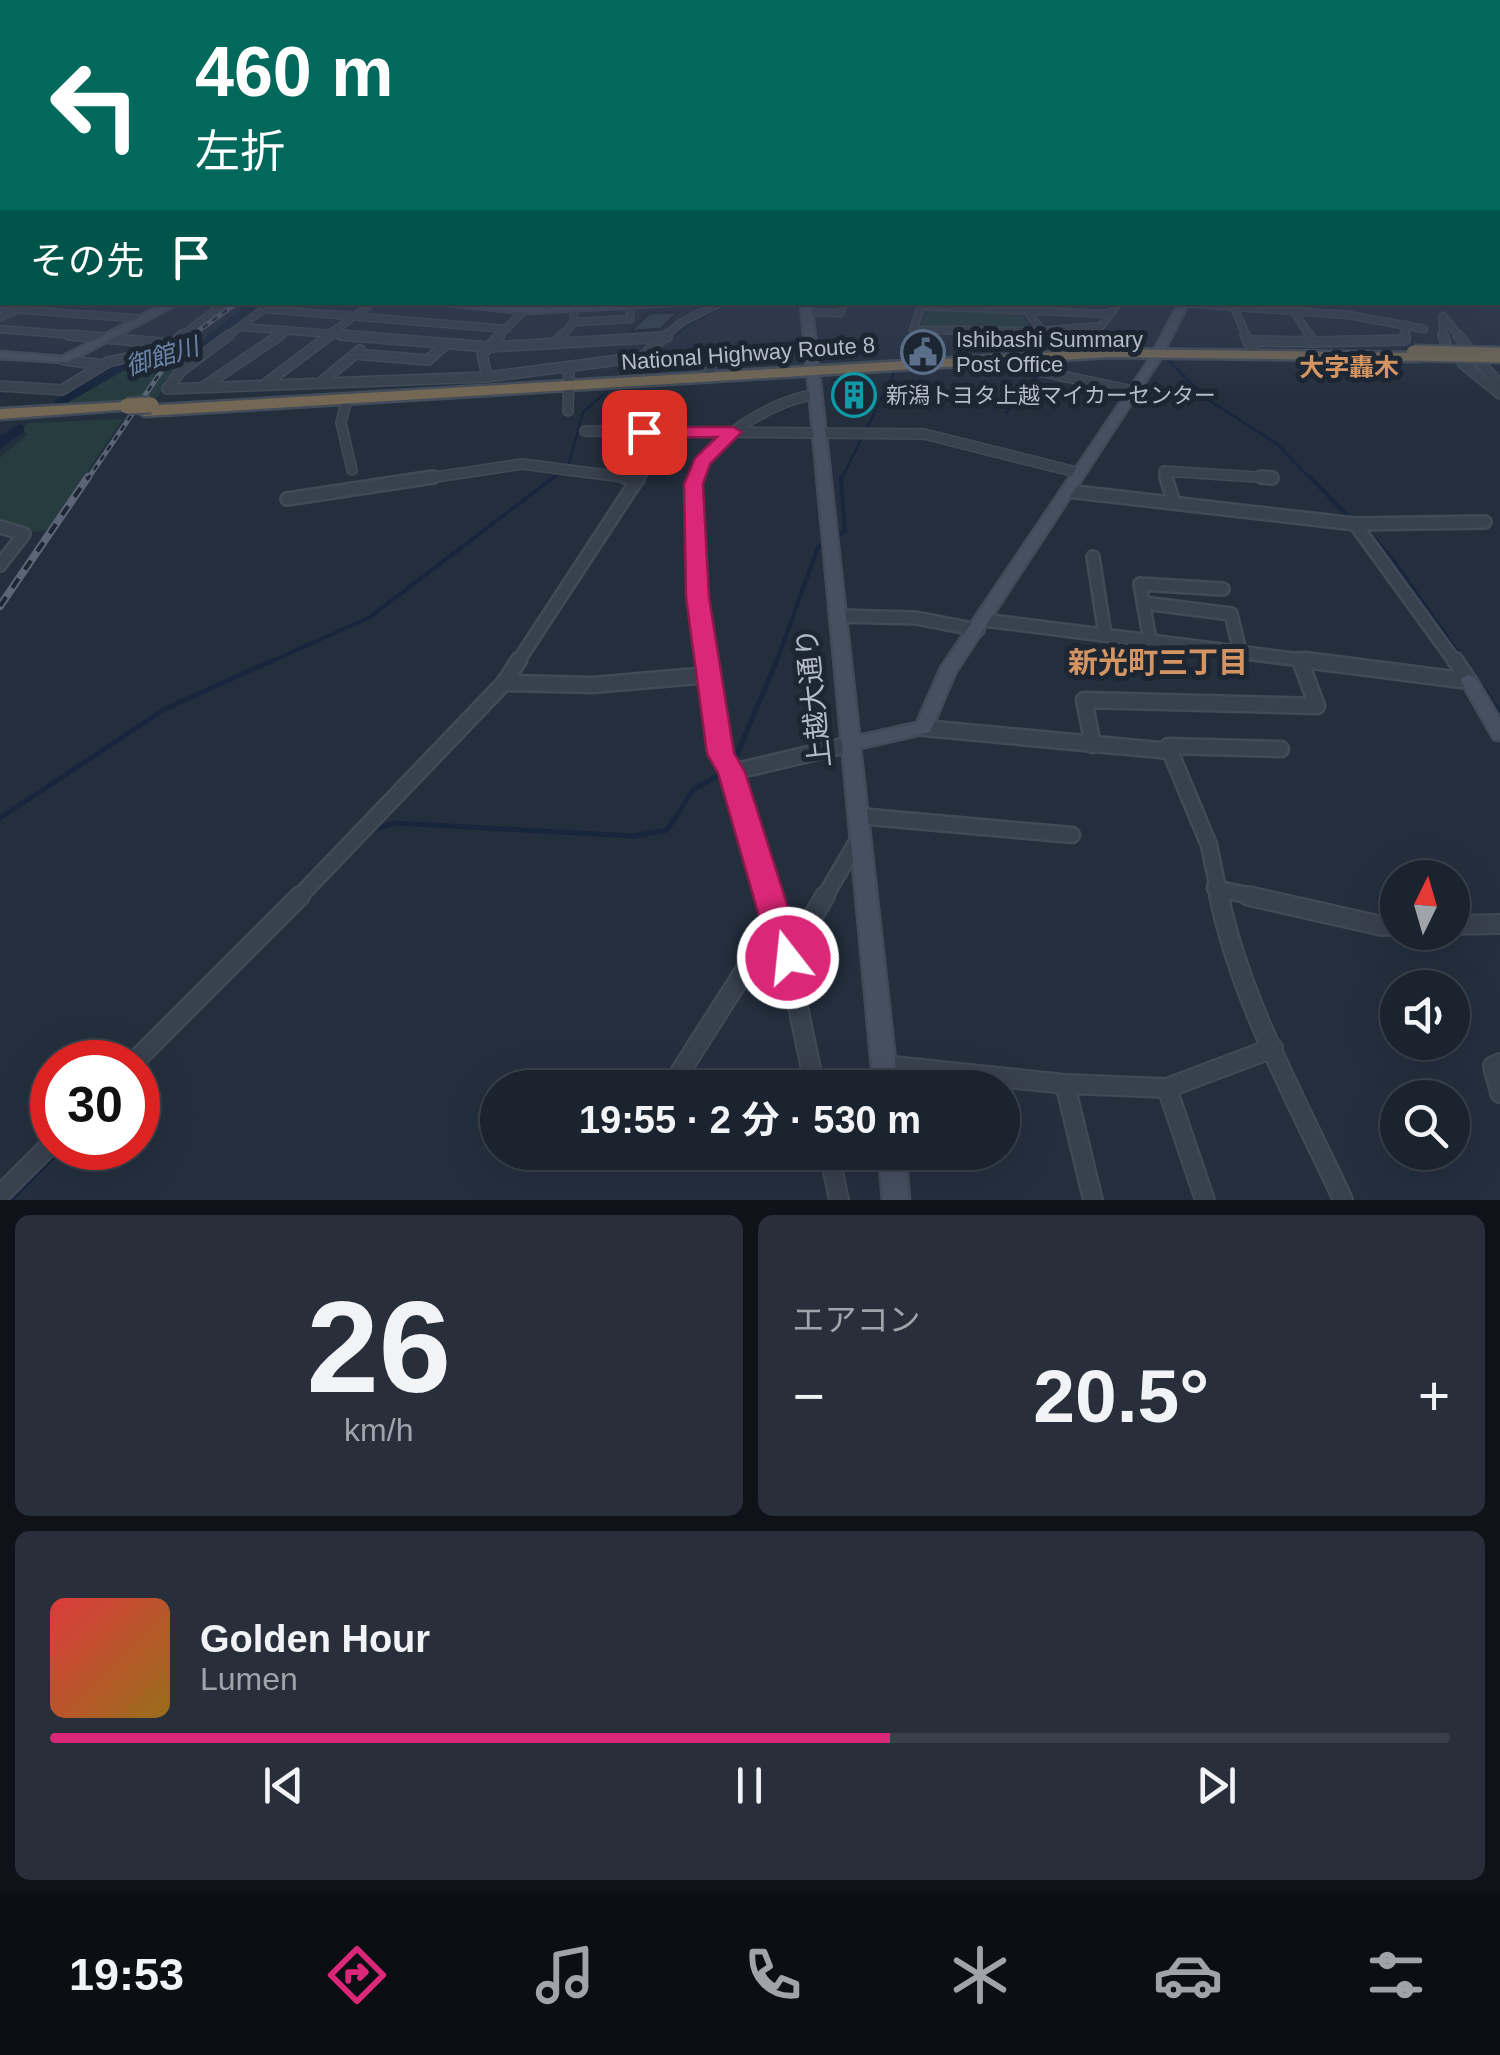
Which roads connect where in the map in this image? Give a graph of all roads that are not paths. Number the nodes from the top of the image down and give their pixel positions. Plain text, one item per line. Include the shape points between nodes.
1 (28, 305) edge
2 (171, 305) edge
3 (222, 305) edge
4 (369, 305) edge
5 (503, 305) edge
6 (611, 305) edge
7 (630, 305) edge
8 (716, 305) edge
9 (843, 305) edge
10 (923, 305) edge
11 (972, 305) edge
12 (1117, 305) edge
13 (1179, 305) edge
14 (1202, 305) edge
15 (1352, 305) edge
16 (269, 306) edge
17 (528, 306) edge
18 (1022, 306) edge
19 (574, 307) junction
20 (807, 307) edge
21 (1289, 307) edge
22 (0, 308) edge
23 (1234, 308) junction
24 (19, 309) junction
25 (1110, 314) junction
26 (1349, 315) junction
27 (356, 316) junction
28 (0, 317) edge
29 (144, 320) junction
30 (574, 322) junction
31 (1406, 325) junction
32 (242, 327) junction
33 (507, 328) junction
34 (1424, 328) dead end
35 (0, 329) edge
36 (286, 331) junction
37 (1041, 331) junction
38 (331, 334) junction
39 (667, 337) junction
40 (374, 338) junction
41 (106, 339) junction
42 (1314, 342) junction
43 (173, 344) junction
44 (446, 344) junction
45 (556, 344) junction
46 (1251, 345) junction
47 (489, 348) junction
48 (1448, 350) dead end
49 (1159, 351) junction
50 (1058, 352) junction
51 (356, 354) junction
52 (0, 355) edge
53 (1416, 355) junction
54 (648, 357) junction
55 (1500, 357) edge
56 (1470, 358) junction
57 (64, 360) junction
58 (1008, 360) junction
59 (104, 364) junction
60 (813, 369) junction
61 (710, 374) junction
62 (487, 377) junction
63 (568, 379) junction
64 (320, 383) junction
65 (264, 384) junction
66 (1500, 384) edge
67 (0, 386) edge
68 (203, 388) junction
69 (1133, 392) junction
70 (1500, 394) edge
71 (815, 395) junction
72 (347, 399) junction
73 (147, 408) junction
74 (568, 411) dead end
75 (0, 417) edge
76 (585, 431) dead end
77 (733, 432) junction
78 (820, 432) junction
79 (674, 433) junction
80 (352, 470) dead end
81 (1080, 473) junction
82 (1272, 478) dead end
83 (638, 479) junction
84 (1067, 490) junction
85 (287, 499) dead end
86 (1174, 503) junction
87 (1485, 522) dead end
88 (1355, 524) junction
89 (0, 527) edge
90 (1093, 557) dead end
91 (0, 565) edge
92 (1223, 589) dead end
93 (1144, 603) junction
94 (838, 616) junction
95 (981, 625) junction
96 (1105, 635) junction
97 (1150, 641) junction
98 (1240, 652) junction
99 (1300, 659) junction
100 (709, 675) junction
101 (1469, 680) junction
102 (504, 683) junction
103 (924, 728) junction
104 (1500, 734) edge
105 (850, 744) junction
106 (1093, 745) junction
107 (1281, 749) dead end
108 (1170, 751) junction
109 (732, 772) junction
110 (858, 816) junction
111 (1072, 834) dead end
112 (860, 836) junction
113 (1216, 888) junction
114 (777, 920) junction
115 (1500, 924) edge
116 (1470, 925) edge
117 (1380, 926) edge
118 (788, 958) junction
119 (156, 1040) edge
120 (1272, 1048) junction
121 (1500, 1063) edge
122 (884, 1065) junction
123 (681, 1070) edge
124 (812, 1070) edge
125 (884, 1070) edge
126 (1065, 1084) junction
127 (1168, 1088) junction
128 (1500, 1093) edge
129 (30, 1165) edge
130 (833, 1170) edge
131 (894, 1170) edge
132 (0, 1195) edge
133 (839, 1200) edge
134 (896, 1200) edge
135 (1093, 1200) edge
136 (1205, 1200) edge
137 (1343, 1200) edge

1 - 24 street
2 - 29 street
3 - 43 street
4 - 27 street
5 - 17 street
6 - 19 street
7 - 30 street via 630,319
8 - 39 street
9 - 20 street via 840,313
10 - 37 street via 913,330
11 - 18 street
12 - 25 street
13 - 49 street
14 - 23 street
15 - 26 street
16 - 27 street
16 - 32 street
17 - 19 street
17 - 33 street
18 - 25 street
18 - 37 street
19 - 30 street
20 - 60 street, 上越大通り
21 - 23 street
21 - 26 street
21 - 42 street
22 - 24 street
23 - 46 street
24 - 28 street
24 - 29 street
25 - 37 street via 1101,326
26 - 31 street
27 - 33 street
27 - 38 street
29 - 41 street
30 - 45 street
31 - 34 street
31 - 42 street via 1405,340
32 - 36 street
32 - 68 street via 167,389
33 - 47 street
35 - 41 street
36 - 38 street
36 - 68 street
37 - 50 street
38 - 40 street
38 - 65 street
39 - 45 street
39 - 54 street
40 - 44 street
40 - 51 street
41 - 43 street
41 - 57 street
42 - 46 street
43 - 59 street
44 - 47 street
44 - 51 street via 428,360
45 - 47 street
46 - 49 highway, National Highway Route 8
46 - 53 highway, National Highway Route 8
47 - 62 street via 482,356
48 - 56 street via 1443,316
49 - 50 highway, National Highway Route 8
49 - 53 highway, National Highway Route 8
49 - 58 highway, National Highway Route 8
49 - 69 street
50 - 60 highway, National Highway Route 8
51 - 64 street
52 - 57 street
53 - 56 highway, National Highway Route 8, bridge
54 - 61 street via 712,358
54 - 63 street
55 - 56 highway, National Highway Route 8, bridge
56 - 66 street
56 - 70 street
57 - 59 street
58 - 60 highway, National Highway Route 8
58 - 69 street
59 - 67 street via 59,390
60 - 61 highway, National Highway Route 8
60 - 63 highway, National Highway Route 8
60 - 71 street, 上越大通り
61 - 63 highway, National Highway Route 8
62 - 63 street
62 - 64 street
63 - 72 highway, National Highway Route 8
63 - 73 highway, National Highway Route 8
63 - 74 street
64 - 65 street
65 - 68 street
69 - 81 street
71 - 77 street via 793,396
71 - 78 street, 上越大通り
72 - 73 highway, National Highway Route 8
72 - 80 street via 341,423
73 - 75 highway, National Highway Route 8, bridge
76 - 79 street
77 - 78 street
77 - 79 street
77 - 100 street via 702,462 693,484
78 - 81 street via 940,436
78 - 94 street, 上越大通り
79 - 83 street
81 - 84 street
82 - 86 street via 1164,471
83 - 85 street via 522,464
83 - 102 street
84 - 86 street
84 - 95 street
86 - 88 street
87 - 88 street
88 - 101 street
89 - 91 street via 24,534
90 - 96 street
92 - 93 street via 1140,584
93 - 97 street
93 - 98 street via 1231,614
94 - 95 street
94 - 105 street, 上越大通り
95 - 96 street
95 - 103 street via 947,672
96 - 97 street
97 - 98 street
98 - 99 street
99 - 101 street
99 - 106 street via 1318,706 1084,700
100 - 102 street via 593,685
100 - 109 street via 720,754
101 - 104 street
102 - 119 street
103 - 105 street
103 - 106 street
105 - 109 street
105 - 110 street, 上越大通り
106 - 108 street
107 - 108 street via 1168,746
108 - 113 street via 1209,845
109 - 114 street
110 - 111 street
110 - 112 street, 上越大通り
112 - 118 street
112 - 122 street, 上越大通り
113 - 117 street
113 - 120 street
114 - 118 street
114 - 123 street
115 - 116 street
118 - 124 street
120 - 127 street
120 - 137 street
121 - 128 street via 1493,1066
122 - 125 street, 上越大通り
122 - 126 street
126 - 127 street
126 - 135 street
127 - 136 street
129 - 132 street
130 - 133 street
131 - 134 street

